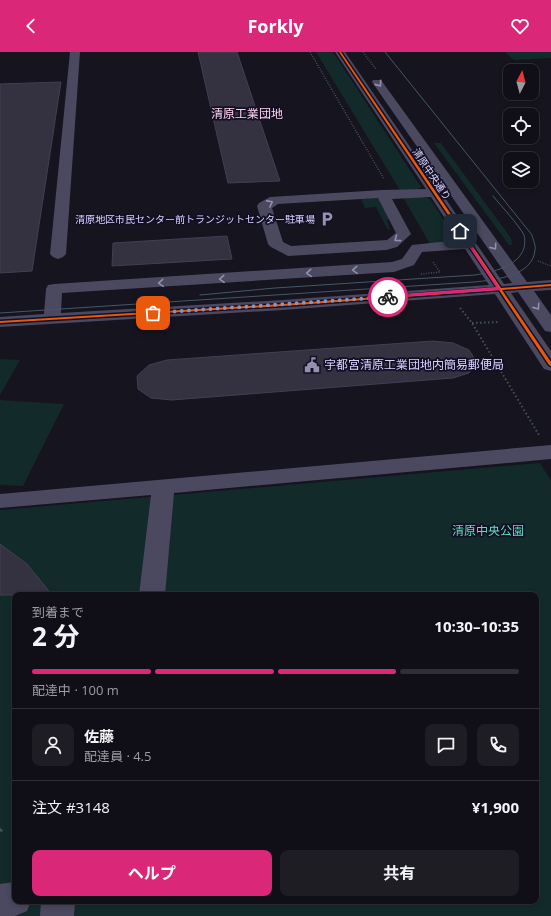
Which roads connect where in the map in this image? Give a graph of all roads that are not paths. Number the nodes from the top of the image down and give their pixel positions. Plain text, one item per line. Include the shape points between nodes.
1 (75, 52) edge
2 (340, 52) edge
3 (370, 72) dead end
4 (434, 193) junction
5 (391, 195) junction
6 (469, 244) junction
7 (58, 254) dead end
8 (551, 285) edge
9 (522, 287) junction
10 (499, 289) junction
11 (52, 318) junction
12 (0, 322) edge
13 (551, 327) edge
14 (551, 365) edge
15 (550, 452) edge
16 (163, 487) junction
17 (0, 501) edge
18 (152, 592) edge
19 (12, 899) edge
20 (0, 901) edge
21 (58, 904) edge
22 (57, 916) edge

1 - 7 street
2 - 4 street, 清原中央通り
3 -> 9 street, 清原中央通り
4 - 5 street
4 - 6 street, 清原中央通り
5 -> 5 street via 385,199 404,234 392,244 386,245 288,251 276,244 264,206 275,200
6 - 10 street, 清原中央通り
6 -> 11 street via 296,262 279,275 54,289
8 - 9 street
9 - 10 street
9 -> 13 street, 清原中央通り
10 - 11 street
10 - 14 street, 清原中央通り
11 - 12 street
15 - 16 street
16 - 17 street
16 - 18 street
19 - 20 street
21 - 22 street

